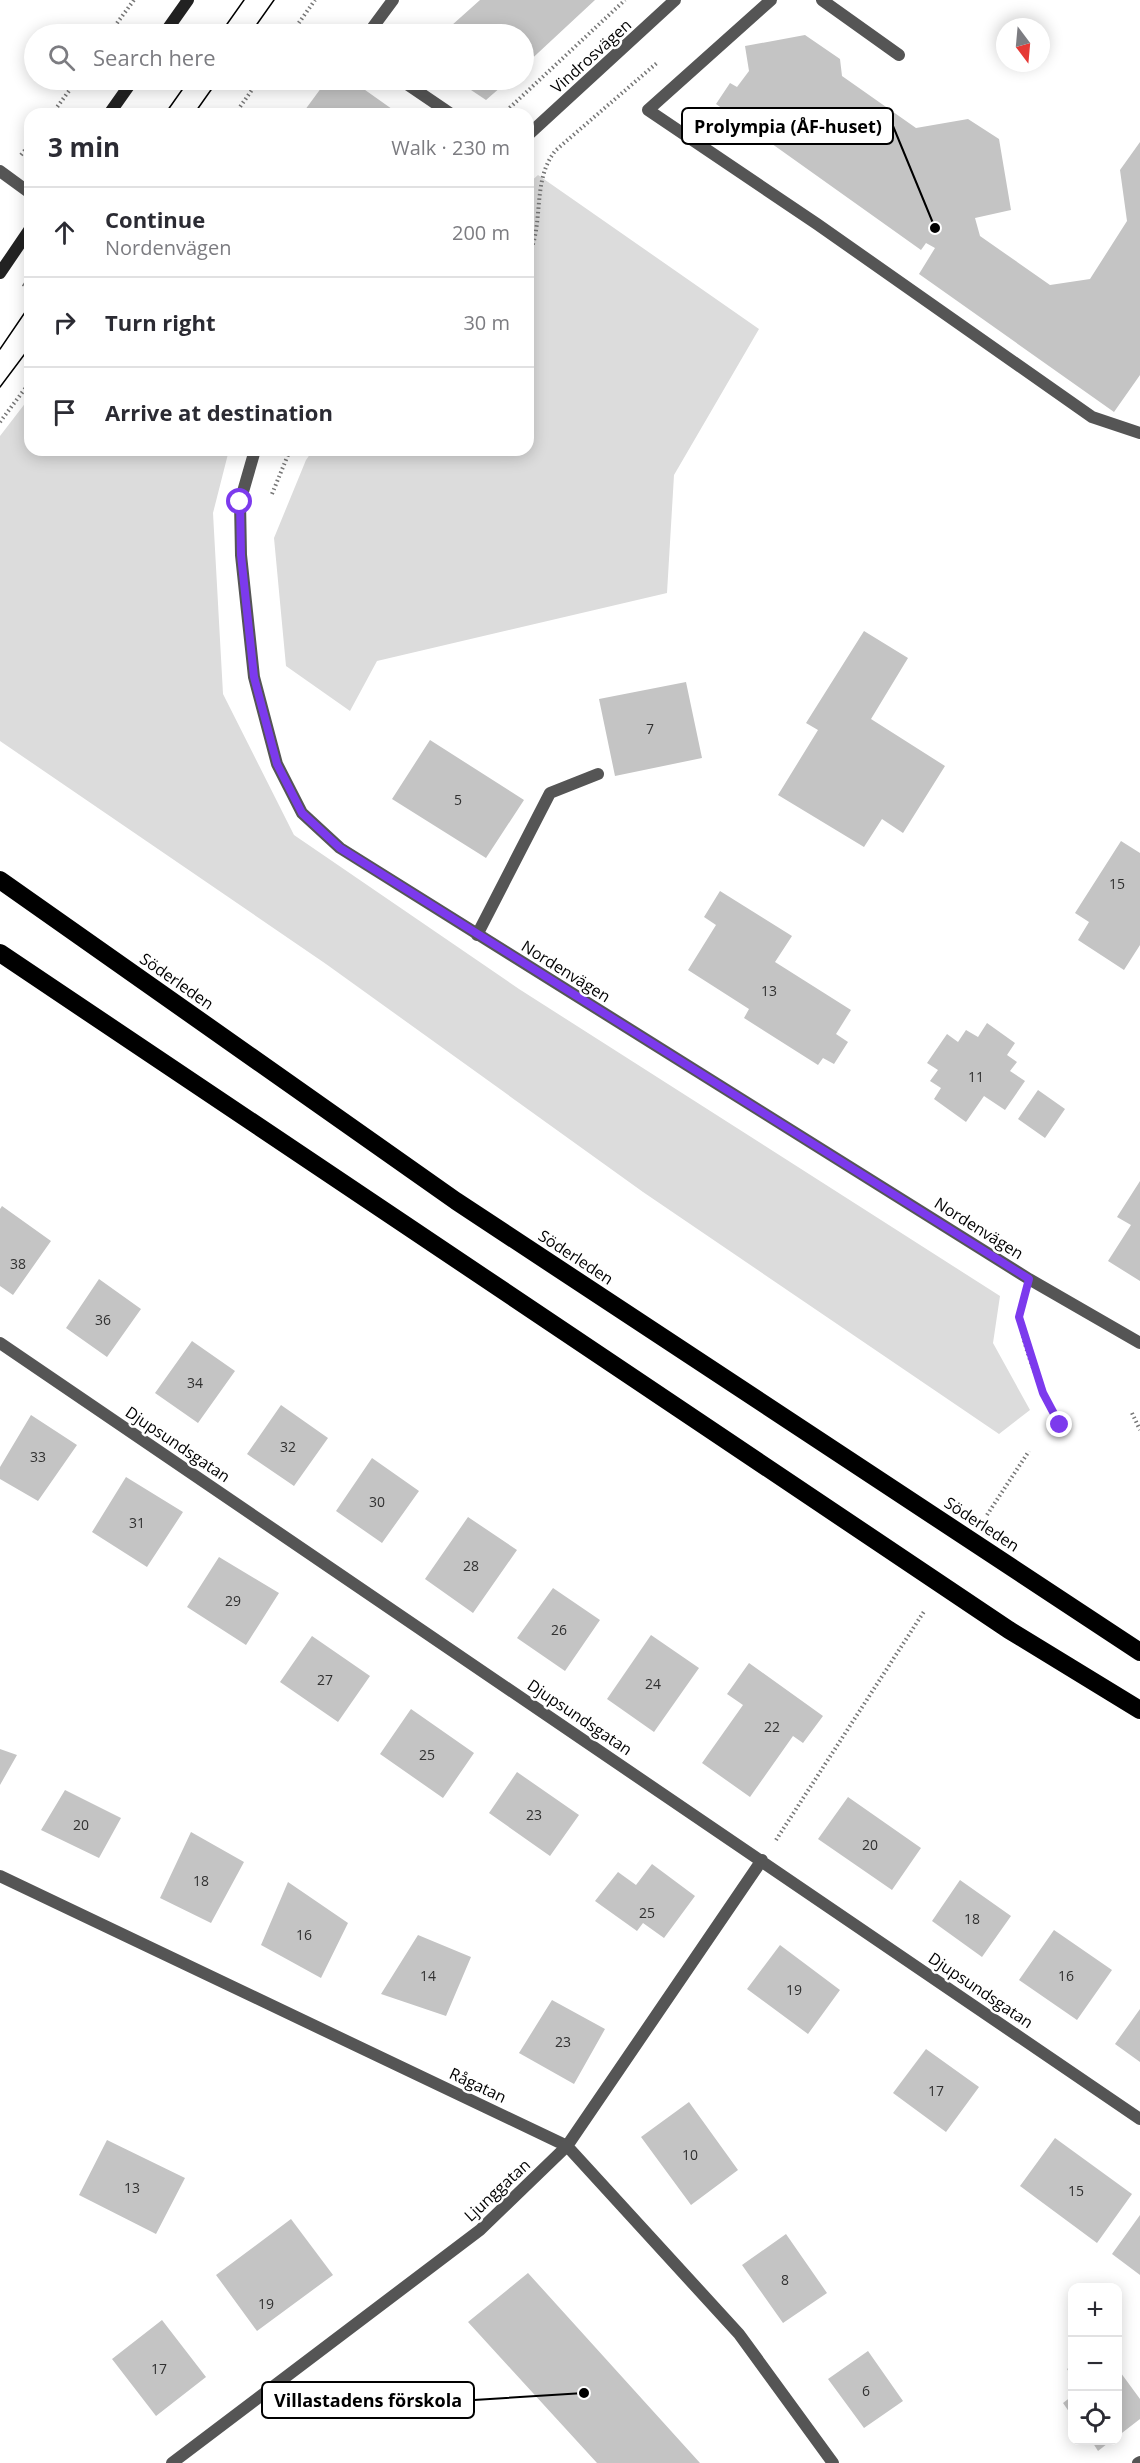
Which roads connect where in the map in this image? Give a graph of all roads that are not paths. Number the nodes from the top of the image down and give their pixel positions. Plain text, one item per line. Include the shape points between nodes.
1 (188, 0) edge
2 (393, 0) edge
3 (675, 0) edge
4 (771, 0) edge
5 (822, 0) edge
6 (171, 24) edge
7 (375, 24) edge
8 (899, 55) dead end
9 (126, 90) edge
10 (416, 90) edge
11 (113, 108) edge
12 (442, 108) edge
13 (534, 129) edge
14 (0, 171) edge
15 (24, 189) edge
16 (24, 238) edge
17 (0, 273) edge
18 (1140, 433) edge
19 (253, 456) edge
20 (598, 774) dead end
21 (0, 880) edge
22 (477, 935) junction
23 (0, 953) edge
24 (1140, 1342) edge
25 (0, 1343) edge
26 (1140, 1652) edge
27 (1140, 1710) edge
28 (762, 1860) junction
29 (0, 1876) edge
30 (1140, 2119) edge
31 (567, 2146) junction
32 (172, 2463) edge
33 (833, 2463) edge

1 - 6 street
2 - 7 street
3 - 13 street, Vindrosvägen
4 - 18 street via 648,110 1092,417
5 - 8 street
9 - 11 street
10 - 12 street
14 - 15 street
16 - 17 street
19 - 22 street, Nordenvägen via 240,502 241,555 254,677 277,764 302,813 340,848
20 - 22 street via 550,793
21 - 26 highway, Söderleden via 456,1201
22 - 24 street, Nordenvägen via 1029,1279
23 - 27 highway via 1010,1630
25 - 28 street, Djupsundsgatan
28 - 30 street, Djupsundsgatan
28 - 31 street, Ljunggatan
29 - 31 street, Rågatan
31 - 32 street, Ljunggatan via 480,2230
31 - 33 street, Rågatan via 739,2334

